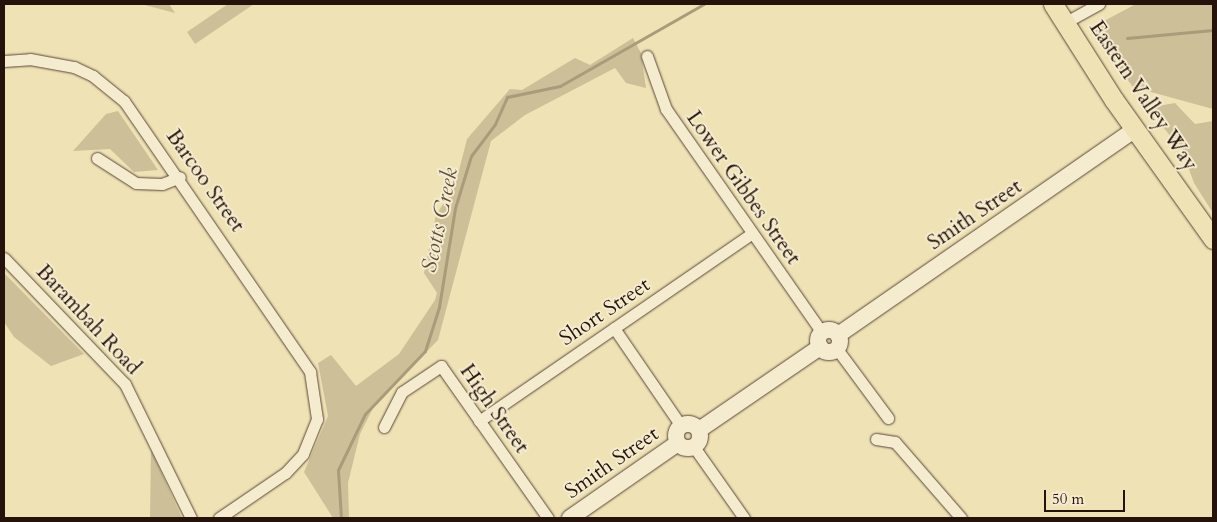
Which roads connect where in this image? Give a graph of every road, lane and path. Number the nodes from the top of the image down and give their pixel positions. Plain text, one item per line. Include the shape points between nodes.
1 (1053, 4) edge
2 (1099, 4) edge
3 (1066, 22) junction
4 (647, 56) dead end
5 (4, 61) edge
6 (1136, 130) junction
7 (97, 158) dead end
8 (180, 178) junction
9 (751, 234) junction
10 (1213, 239) edge
11 (4, 258) edge
12 (614, 328) junction
13 (829, 341) junction
14 (888, 418) dead end
15 (480, 421) junction
16 (681, 426) junction
17 (384, 427) dead end
18 (699, 430) junction
19 (876, 439) dead end
20 (686, 445) junction
21 (191, 518) edge
22 (219, 518) edge
23 (548, 518) edge
24 (570, 518) edge
25 (744, 518) edge
26 (962, 518) edge

1 - 3 main road, Eastern Valley Way
2 - 3 street
3 - 6 main road, Eastern Valley Way
4 - 9 street, Lower Gibbes Street via 666,109
5 - 8 street, Barcoo Street via 53,61 93,76 124,101
6 - 10 main road, Eastern Valley Way
6 - 13 street, Smith Street
7 - 8 street via 136,184 162,184
8 - 22 street, Barcoo Street via 305,360 317,397 315,430 304,454 285,473
9 - 12 street, Short Street
9 - 13 street, Lower Gibbes Street
11 - 21 street, Barambah Road via 125,384
12 - 15 street, Short Street
12 - 16 street
13 - 14 street, Lower Gibbes Street
13 - 18 street, Smith Street
15 - 17 street, High Street via 441,366 402,392
15 - 23 street, High Street
16 - 18 street via 691,424
16 - 20 street
18 - 20 street via 699,441
19 - 26 street via 894,442
20 - 24 street, Smith Street
20 - 25 street

